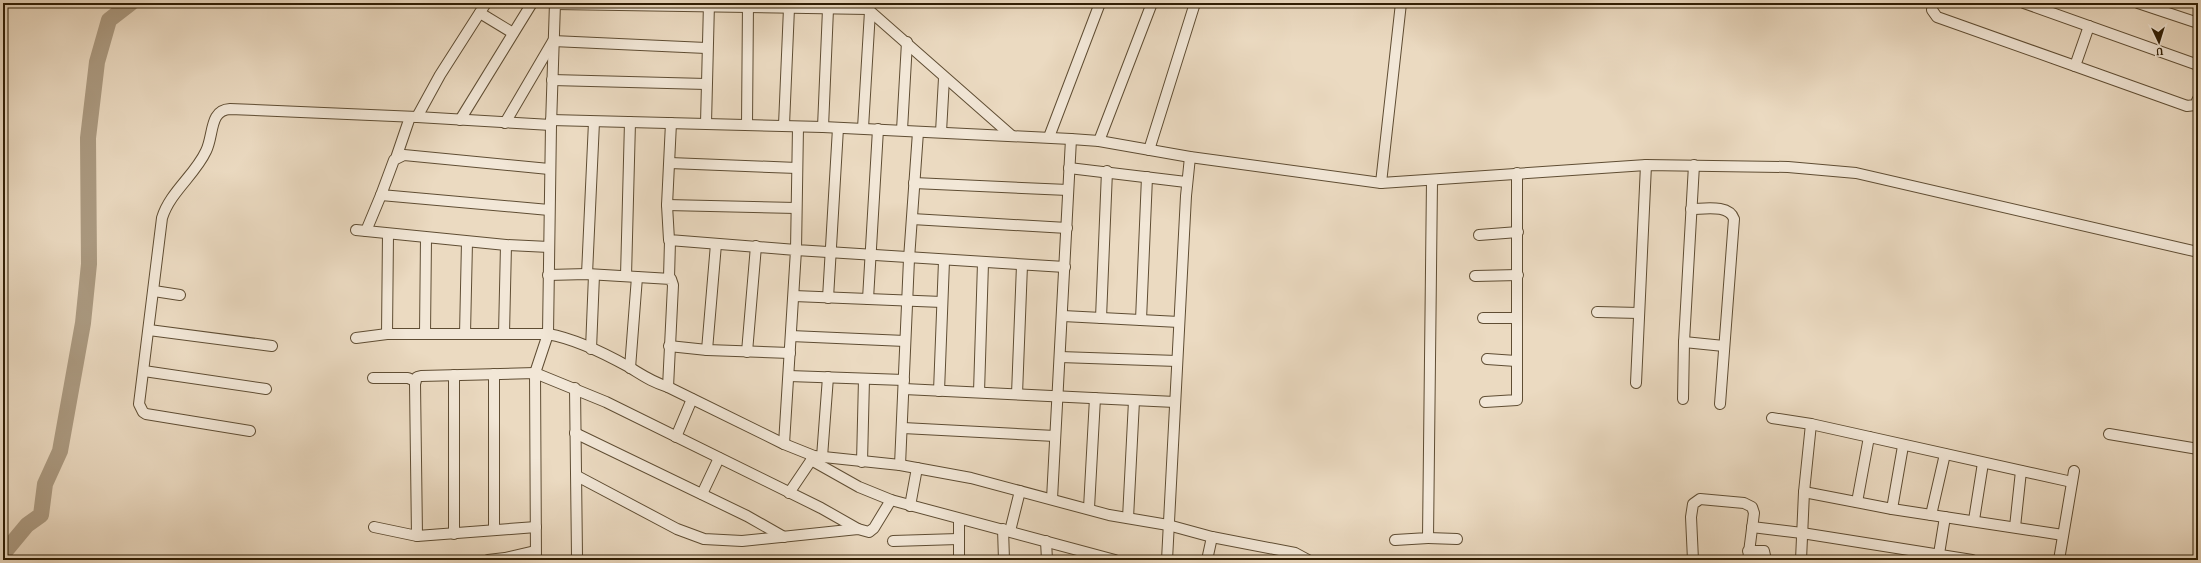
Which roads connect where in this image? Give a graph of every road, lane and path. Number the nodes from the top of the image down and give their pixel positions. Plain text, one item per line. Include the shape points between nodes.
1 (486, 3) edge
2 (532, 3) edge
3 (1100, 3) edge
4 (1152, 3) edge
5 (1195, 3) edge
6 (1401, 3) edge
7 (1933, 3) edge
8 (2024, 3) edge
9 (2138, 3) edge
10 (555, 4) edge
11 (709, 4) edge
12 (748, 5) edge
13 (789, 8) junction
14 (866, 8) edge
15 (828, 9) junction
16 (480, 13) junction
17 (2198, 23) edge
18 (2089, 26) junction
19 (513, 33) junction
20 (553, 41) junction
21 (907, 42) junction
22 (706, 48) junction
23 (2198, 65) edge
24 (2075, 66) junction
25 (944, 78) junction
26 (552, 80) junction
27 (706, 84) junction
28 (2198, 99) edge
29 (413, 117) junction
30 (460, 120) junction
31 (594, 122) junction
32 (630, 122) junction
33 (505, 123) junction
34 (551, 123) junction
35 (671, 123) junction
36 (706, 123) junction
37 (747, 124) junction
38 (784, 126) junction
39 (798, 127) junction
40 (823, 127) junction
41 (838, 128) junction
42 (863, 128) junction
43 (878, 129) junction
44 (902, 130) junction
45 (918, 132) junction
46 (942, 132) junction
47 (1012, 136) junction
48 (1049, 137) junction
49 (1071, 139) junction
50 (1100, 141) junction
51 (1149, 150) junction
52 (1190, 157) junction
53 (396, 158) junction
54 (670, 163) junction
55 (1646, 165) junction
56 (1694, 165) junction
57 (797, 168) junction
58 (1069, 168) junction
59 (549, 169) junction
60 (1107, 171) junction
61 (1517, 173) junction
62 (1147, 177) junction
63 (1432, 180) junction
64 (1186, 182) junction
65 (914, 183) junction
66 (1381, 183) junction
67 (1068, 190) junction
68 (381, 195) junction
69 (668, 205) junction
70 (796, 208) junction
71 (1691, 209) junction
72 (549, 210) junction
73 (912, 219) junction
74 (1067, 228) junction
75 (356, 230) dead end
76 (366, 231) junction
77 (1518, 232) junction
78 (388, 234) junction
79 (1479, 235) dead end
80 (426, 238) junction
81 (670, 241) junction
82 (467, 242) junction
83 (716, 244) junction
84 (506, 245) junction
85 (756, 246) junction
86 (550, 247) junction
87 (796, 250) junction
88 (2198, 252) edge
89 (829, 253) junction
90 (870, 256) junction
91 (909, 259) junction
92 (944, 261) junction
93 (983, 263) junction
94 (1022, 265) junction
95 (1065, 268) junction
96 (591, 274) junction
97 (548, 275) junction
98 (1518, 275) junction
99 (626, 276) junction
100 (1476, 276) dead end
101 (637, 277) junction
102 (669, 278) junction
103 (154, 291) junction
104 (180, 294) dead end
105 (794, 296) junction
106 (828, 298) junction
107 (868, 299) junction
108 (907, 300) junction
109 (942, 302) junction
110 (1597, 312) dead end
111 (1639, 313) junction
112 (1063, 316) junction
113 (1101, 318) junction
114 (1483, 318) dead end
115 (1516, 318) junction
116 (1141, 320) junction
117 (1179, 322) junction
118 (149, 330) junction
119 (387, 334) junction
120 (425, 334) junction
121 (465, 334) junction
122 (504, 334) junction
123 (548, 334) junction
124 (791, 336) junction
125 (356, 338) dead end
126 (906, 341) junction
127 (1684, 342) junction
128 (272, 346) dead end
129 (670, 346) junction
130 (1724, 346) junction
131 (591, 349) junction
132 (707, 350) junction
133 (747, 352) junction
134 (790, 354) junction
135 (1060, 357) junction
136 (1487, 359) dead end
137 (1177, 361) junction
138 (1516, 361) junction
139 (630, 368) junction
140 (144, 371) junction
141 (535, 373) junction
142 (494, 374) junction
143 (454, 375) junction
144 (789, 376) junction
145 (828, 376) junction
146 (373, 378) dead end
147 (864, 379) junction
148 (416, 381) junction
149 (1636, 383) dead end
150 (904, 384) junction
151 (668, 387) junction
152 (266, 388) dead end
153 (575, 388) junction
154 (939, 391) junction
155 (979, 392) junction
156 (1017, 394) junction
157 (1058, 396) junction
158 (1095, 398) junction
159 (692, 399) junction
160 (1683, 399) dead end
161 (1134, 401) junction
162 (1175, 402) junction
163 (1485, 402) dead end
164 (1720, 404) dead end
165 (1772, 418) dead end
166 (1811, 424) junction
167 (903, 428) junction
168 (250, 431) dead end
169 (576, 433) junction
170 (2109, 434) dead end
171 (676, 436) junction
172 (1055, 436) junction
173 (1869, 437) junction
174 (784, 444) junction
175 (1903, 446) junction
176 (2198, 448) edge
177 (1945, 454) junction
178 (719, 458) junction
179 (816, 458) junction
180 (862, 462) junction
181 (1983, 463) junction
182 (900, 465) junction
183 (917, 468) junction
184 (2021, 471) junction
185 (577, 476) junction
186 (1020, 491) junction
187 (1804, 492) junction
188 (790, 493) junction
189 (702, 494) junction
190 (1052, 499) junction
191 (891, 500) junction
192 (1857, 502) junction
193 (910, 506) junction
194 (1089, 508) junction
195 (1892, 508) junction
196 (1931, 515) junction
197 (1945, 517) junction
198 (1128, 518) junction
199 (958, 519) junction
200 (1974, 520) junction
201 (1168, 525) junction
202 (374, 527) dead end
203 (536, 527) junction
204 (1752, 527) junction
205 (2015, 527) junction
206 (858, 529) junction
207 (494, 530) junction
208 (1006, 530) junction
209 (1802, 533) junction
210 (454, 534) junction
211 (2063, 535) junction
212 (417, 536) junction
213 (784, 537) junction
214 (1212, 537) junction
215 (958, 538) junction
216 (1428, 538) junction
217 (1457, 539) dead end
218 (1395, 540) dead end
219 (893, 541) dead end
220 (1046, 541) junction
221 (536, 555) edge
222 (1748, 555) edge
223 (577, 556) dead end
224 (1090, 557) edge
225 (1938, 557) edge
226 (488, 560) edge
227 (959, 560) edge
228 (1004, 560) edge
229 (1047, 560) edge
230 (1115, 560) edge
231 (1167, 560) edge
232 (1207, 560) edge
233 (1308, 560) edge
234 (1693, 560) edge
235 (1766, 560) edge
236 (1801, 560) edge
237 (1972, 560) edge
238 (2059, 560) edge

1 - 16 street
2 - 19 street
3 - 48 street
4 - 50 street
5 - 51 street
6 - 66 street
7 - 24 street via 1932,10 1937,17
8 - 18 street
9 - 17 street
10 - 11 street
10 - 20 street
11 - 12 street
11 - 22 street
12 - 13 street
12 - 37 street
13 - 15 street
13 - 38 street
14 - 15 street
14 - 21 street
14 - 42 street
15 - 40 street
16 - 19 street
16 - 29 street
18 - 23 street
18 - 24 street
19 - 30 street
20 - 22 street
20 - 26 street
20 - 33 street
21 - 25 street
21 - 44 street
22 - 27 street
24 - 28 street via 2186,106 2195,105
25 - 46 street
25 - 47 street
26 - 27 street
26 - 34 street
27 - 36 street
29 - 30 street
29 - 53 street
29 - 103 street via 230,109 220,111 215,116 211,140 206,151 164,214
30 - 33 street
31 - 32 street
31 - 34 street
31 - 96 street
32 - 35 street
32 - 99 street
33 - 34 street
34 - 59 street
35 - 36 street
35 - 54 street
36 - 37 street
37 - 38 street
38 - 39 street
39 - 40 street
39 - 57 street
40 - 41 street
41 - 42 street
41 - 89 street
42 - 43 street
43 - 44 street
43 - 90 street
44 - 45 street
45 - 46 street
45 - 65 street
46 - 47 street
47 - 48 street
48 - 49 street
49 - 50 street
49 - 58 street
50 - 51 street
51 - 52 street
52 - 64 street
52 - 66 street
53 - 59 street via 404,155
53 - 68 street
54 - 57 street
54 - 69 street
55 - 56 street
55 - 61 street
55 - 111 street
56 - 71 street
56 - 88 street via 1810,168 1856,173
57 - 70 street
58 - 60 street
58 - 67 street
59 - 72 street
60 - 62 street
60 - 113 street
61 - 63 street
61 - 77 street
62 - 64 street
62 - 116 street
63 - 66 street
63 - 216 street
64 - 117 street
65 - 67 street
65 - 73 street
67 - 74 street
68 - 72 street
68 - 76 street
69 - 70 street
69 - 81 street via 667,236
70 - 87 street
71 - 127 street
71 - 130 street via 1723,209 1734,219
72 - 86 street
73 - 74 street
73 - 91 street
74 - 95 street
75 - 76 street
76 - 78 street
77 - 79 street
77 - 98 street
78 - 80 street
78 - 119 street
80 - 82 street
80 - 120 street
81 - 83 street
81 - 102 street
82 - 84 street
82 - 121 street
83 - 85 street
83 - 132 street
84 - 86 street
84 - 122 street
85 - 87 street
85 - 133 street
86 - 97 street
87 - 89 street
87 - 105 street
89 - 90 street
89 - 106 street
90 - 91 street
90 - 107 street
91 - 92 street
91 - 108 street
92 - 93 street
92 - 109 street
93 - 94 street
93 - 155 street
94 - 95 street
94 - 156 street
95 - 112 street
96 - 97 street
96 - 99 street
96 - 131 street
97 - 123 street
98 - 100 street
98 - 115 street
99 - 101 street
101 - 102 street
101 - 139 street
102 - 129 street via 673,285
103 - 104 street
103 - 118 street
105 - 106 street
105 - 124 street
106 - 107 street
107 - 108 street
108 - 109 street
108 - 126 street
109 - 154 street
110 - 111 street
111 - 149 street
112 - 113 street
112 - 135 street
113 - 116 street
114 - 115 street
115 - 138 street
116 - 117 street
117 - 137 street
118 - 128 street
118 - 140 street
119 - 120 street
119 - 125 street
120 - 121 street
121 - 122 street
122 - 123 street
123 - 131 street
123 - 141 street
124 - 126 street
124 - 134 street
126 - 150 street
127 - 130 street
127 - 160 street
129 - 132 street
129 - 151 street
130 - 164 street
131 - 139 street
132 - 133 street
133 - 134 street
134 - 144 street
135 - 137 street
135 - 157 street
136 - 138 street
137 - 162 street
138 - 163 street via 1517,400
139 - 151 street via 649,381
140 - 152 street
140 - 168 street via 139,404 142,412
141 - 142 street
141 - 153 street
141 - 203 street
142 - 143 street
142 - 207 street
143 - 148 street via 421,376
143 - 210 street
144 - 145 street
144 - 174 street
145 - 147 street
145 - 179 street
146 - 148 street via 408,378
147 - 150 street
147 - 180 street
148 - 212 street
150 - 154 street
150 - 167 street
151 - 159 street
153 - 169 street
153 - 171 street
154 - 155 street
155 - 156 street
156 - 157 street
157 - 158 street
157 - 172 street
158 - 161 street
158 - 194 street
159 - 171 street
159 - 174 street
161 - 162 street
161 - 198 street
162 - 201 street
165 - 166 street
166 - 173 street
166 - 187 street
167 - 172 street
167 - 182 street
169 - 185 street
169 - 189 street
170 - 176 street
171 - 178 street
172 - 190 street
173 - 175 street
173 - 192 street
174 - 179 street
175 - 177 street
175 - 195 street
177 - 181 street
177 - 196 street
178 - 188 street
178 - 189 street
179 - 180 street
179 - 188 street
179 - 191 street via 853,484
180 - 182 street
181 - 184 street
181 - 200 street
182 - 183 street
183 - 186 street via 971,478
183 - 193 street
184 - 205 street
184 - 211 street via 2073,476
185 - 213 street via 691,536 726,541
185 - 223 street
186 - 190 street
186 - 208 street
187 - 192 street
187 - 209 street
188 - 206 street
189 - 213 street
190 - 194 street
191 - 193 street
191 - 206 street via 872,530 866,533
192 - 195 street
193 - 199 street
194 - 198 street
195 - 196 street
196 - 197 street
197 - 200 street
197 - 225 street
198 - 201 street
199 - 208 street
199 - 215 street
200 - 205 street
201 - 214 street
201 - 231 street
202 - 212 street
203 - 207 street
203 - 221 street
204 - 209 street
204 - 222 street
204 - 234 street via 1754,513 1748,504 1700,499 1695,501 1691,517
205 - 211 street
206 - 213 street
207 - 210 street
208 - 220 street
208 - 228 street
209 - 225 street
209 - 236 street
210 - 212 street
211 - 238 street
214 - 232 street
214 - 233 street via 1295,553
215 - 219 street
215 - 227 street
216 - 217 street
216 - 218 street
220 - 224 street
220 - 229 street
221 - 226 street
222 - 235 street via 1764,551
224 - 230 street
225 - 237 street

